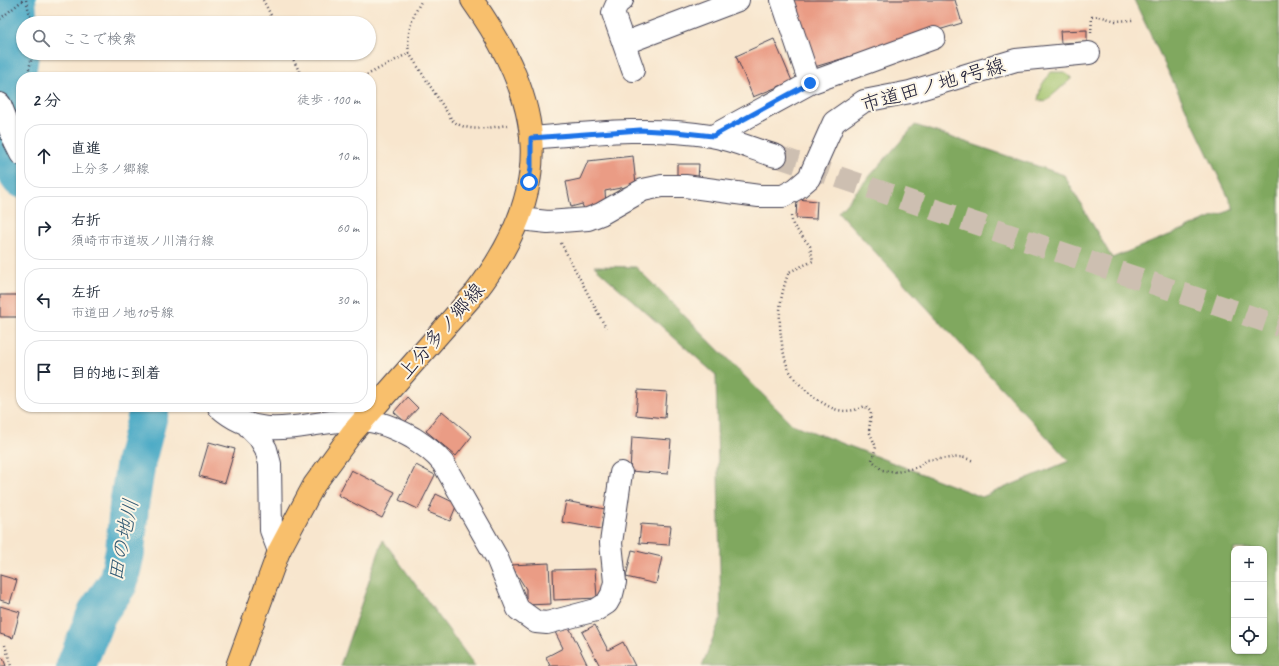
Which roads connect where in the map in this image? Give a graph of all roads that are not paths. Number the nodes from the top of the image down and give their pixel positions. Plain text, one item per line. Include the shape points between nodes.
1 (472, 0) edge
2 (622, 0) edge
3 (738, 0) edge
4 (782, 0) edge
5 (934, 38) dead end
6 (625, 43) junction
7 (1089, 53) road end
8 (633, 70) dead end
9 (810, 83) junction
10 (4, 113) edge
11 (713, 136) junction
12 (531, 138) junction
13 (16, 144) edge
14 (776, 156) tunnel mouth
15 (520, 219) junction
16 (376, 404) edge
17 (225, 412) edge
18 (369, 412) edge
19 (362, 420) junction
20 (248, 426) junction
21 (621, 473) dead end
22 (279, 551) junction
23 (237, 666) edge

1 - 12 main road, 上分多ノ郷線 via 496,35 516,76 526,105
2 - 6 street via 613,13
3 - 6 street
4 - 9 street
5 - 9 street
6 - 8 street
7 - 15 street, 市道田ノ地9号線 via 1016,60 910,92 864,101 834,122 809,178 783,196 662,186 643,190 588,219 548,222
9 - 11 street
10 - 13 street
11 - 12 street via 640,130
11 - 14 street
12 - 15 main road, 上分多ノ郷線 via 531,167
15 - 16 main road, 上分多ノ郷線 via 493,269 475,293
17 - 20 street
18 - 19 main road, 上分多ノ郷線
19 - 20 street via 268,429
19 - 21 street via 400,431 434,451 497,558 518,609 536,622 559,621 596,610 607,603 615,582 611,543
19 - 22 main road, 上分多ノ郷線 via 314,485
20 - 22 street via 259,436 270,464 271,530
22 - 23 main road, 上分多ノ郷線

